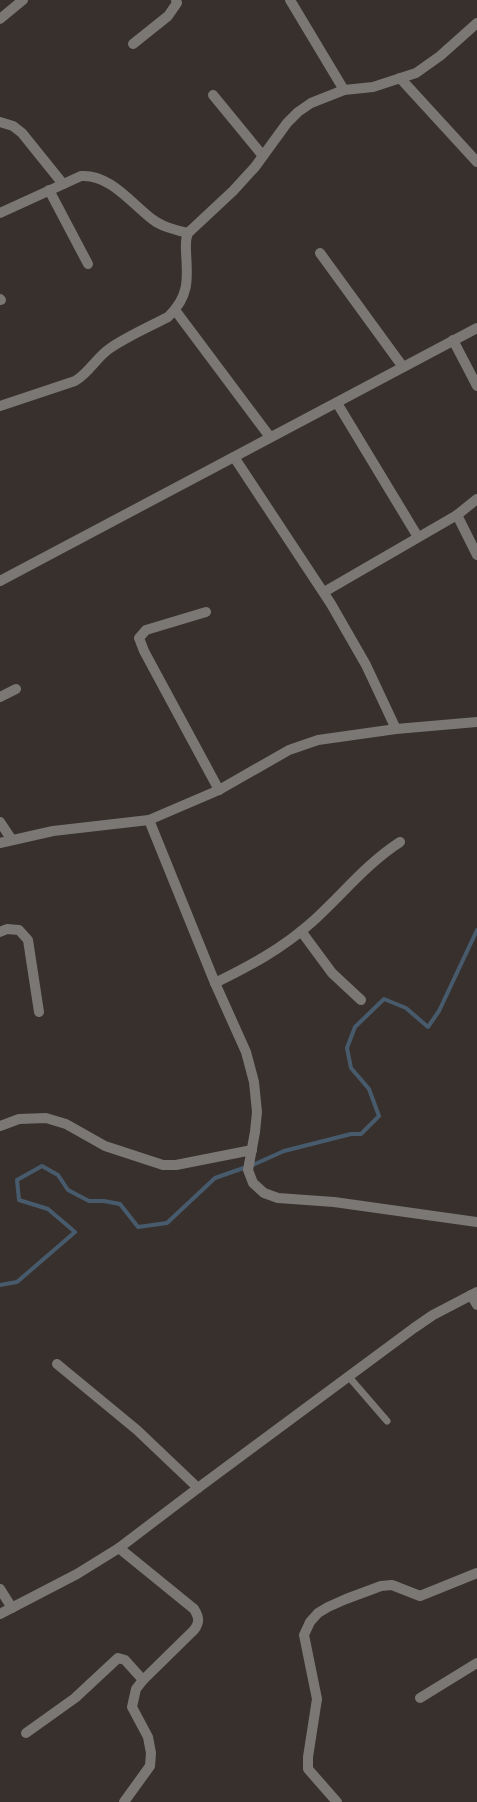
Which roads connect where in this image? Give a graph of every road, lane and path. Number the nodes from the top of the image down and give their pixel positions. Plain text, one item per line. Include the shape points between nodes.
1 (22, 0) edge
2 (176, 0) edge
3 (290, 0) edge
4 (0, 20) edge
5 (477, 23) edge
6 (133, 44) dead end
7 (400, 78) junction
8 (344, 90) junction
9 (213, 95) dead end
10 (0, 122) edge
11 (264, 156) junction
12 (477, 162) edge
13 (63, 184) junction
14 (50, 190) junction
15 (0, 213) edge
16 (188, 233) junction
17 (320, 253) dead end
18 (88, 264) dead end
19 (175, 310) junction
20 (477, 328) edge
21 (453, 340) junction
22 (403, 367) junction
23 (477, 386) edge
24 (337, 403) junction
25 (0, 406) edge
26 (270, 438) junction
27 (234, 457) junction
28 (477, 499) edge
29 (456, 515) junction
30 (418, 537) junction
31 (477, 555) edge
32 (0, 581) edge
33 (324, 592) junction
34 (206, 612) dead end
35 (16, 689) dead end
36 (0, 697) edge
37 (477, 722) edge
38 (396, 730) junction
39 (219, 790) junction
40 (148, 820) junction
41 (0, 822) edge
42 (12, 840) junction
43 (400, 842) dead end
44 (0, 843) edge
45 (302, 931) junction
46 (0, 932) edge
47 (215, 983) junction
48 (361, 1000) dead end
49 (39, 1012) dead end
50 (0, 1126) edge
51 (252, 1150) junction
52 (477, 1222) edge
53 (474, 1293) edge
54 (477, 1305) edge
55 (57, 1364) dead end
56 (349, 1377) junction
57 (387, 1421) dead end
58 (198, 1488) junction
59 (119, 1548) junction
60 (477, 1573) edge
61 (0, 1589) edge
62 (12, 1608) junction
63 (0, 1614) edge
64 (477, 1663) edge
65 (143, 1680) junction
66 (420, 1698) dead end
67 (26, 1733) dead end
68 (124, 1802) edge
69 (337, 1802) edge

1 - 4 street
2 - 6 street via 177,4 168,16
3 - 8 street
5 - 7 street via 440,56 416,73
7 - 8 street
7 - 12 street
8 - 11 street via 311,103 298,112
9 - 11 street
10 - 13 street via 22,133
11 - 16 street via 234,191
13 - 14 street
13 - 16 street via 81,176 92,176 114,188 153,220
14 - 15 street
14 - 18 street
16 - 19 street via 185,243 187,285
17 - 22 street
19 - 25 street via 110,348 75,381
19 - 26 street
20 - 21 street
21 - 22 street
21 - 23 street
22 - 24 street
24 - 26 street
24 - 30 street
26 - 27 street
27 - 32 street
27 - 33 street
28 - 29 street
29 - 30 street
29 - 31 street
30 - 33 street
33 - 38 street via 366,665
34 - 39 street via 146,630 139,638
35 - 36 street
37 - 38 street
38 - 39 street via 304,743
39 - 40 street
40 - 42 street via 53,830
40 - 47 street
41 - 42 street
42 - 44 street
43 - 45 street via 372,862
45 - 47 street via 262,959
45 - 48 street via 332,973
46 - 49 street via 19,930 28,940
47 - 51 street via 246,1052 254,1082 257,1112
50 - 51 street via 19,1119 46,1118 66,1124 105,1146 163,1165 176,1166
51 - 52 street via 248,1170 253,1183 264,1193 278,1198 334,1202
53 - 54 street
53 - 56 street via 433,1315
55 - 58 street via 137,1430
56 - 57 lane
56 - 58 street
58 - 59 street
59 - 62 street
59 - 65 street via 194,1609 198,1618 194,1630
60 - 69 street via 420,1596 392,1586 381,1586 328,1607 310,1622 304,1635 317,1698 308,1769
61 - 62 street
62 - 63 street
64 - 66 street
65 - 67 street via 125,1660 118,1658 75,1698
65 - 68 street via 136,1689 132,1707 148,1737 150,1766

